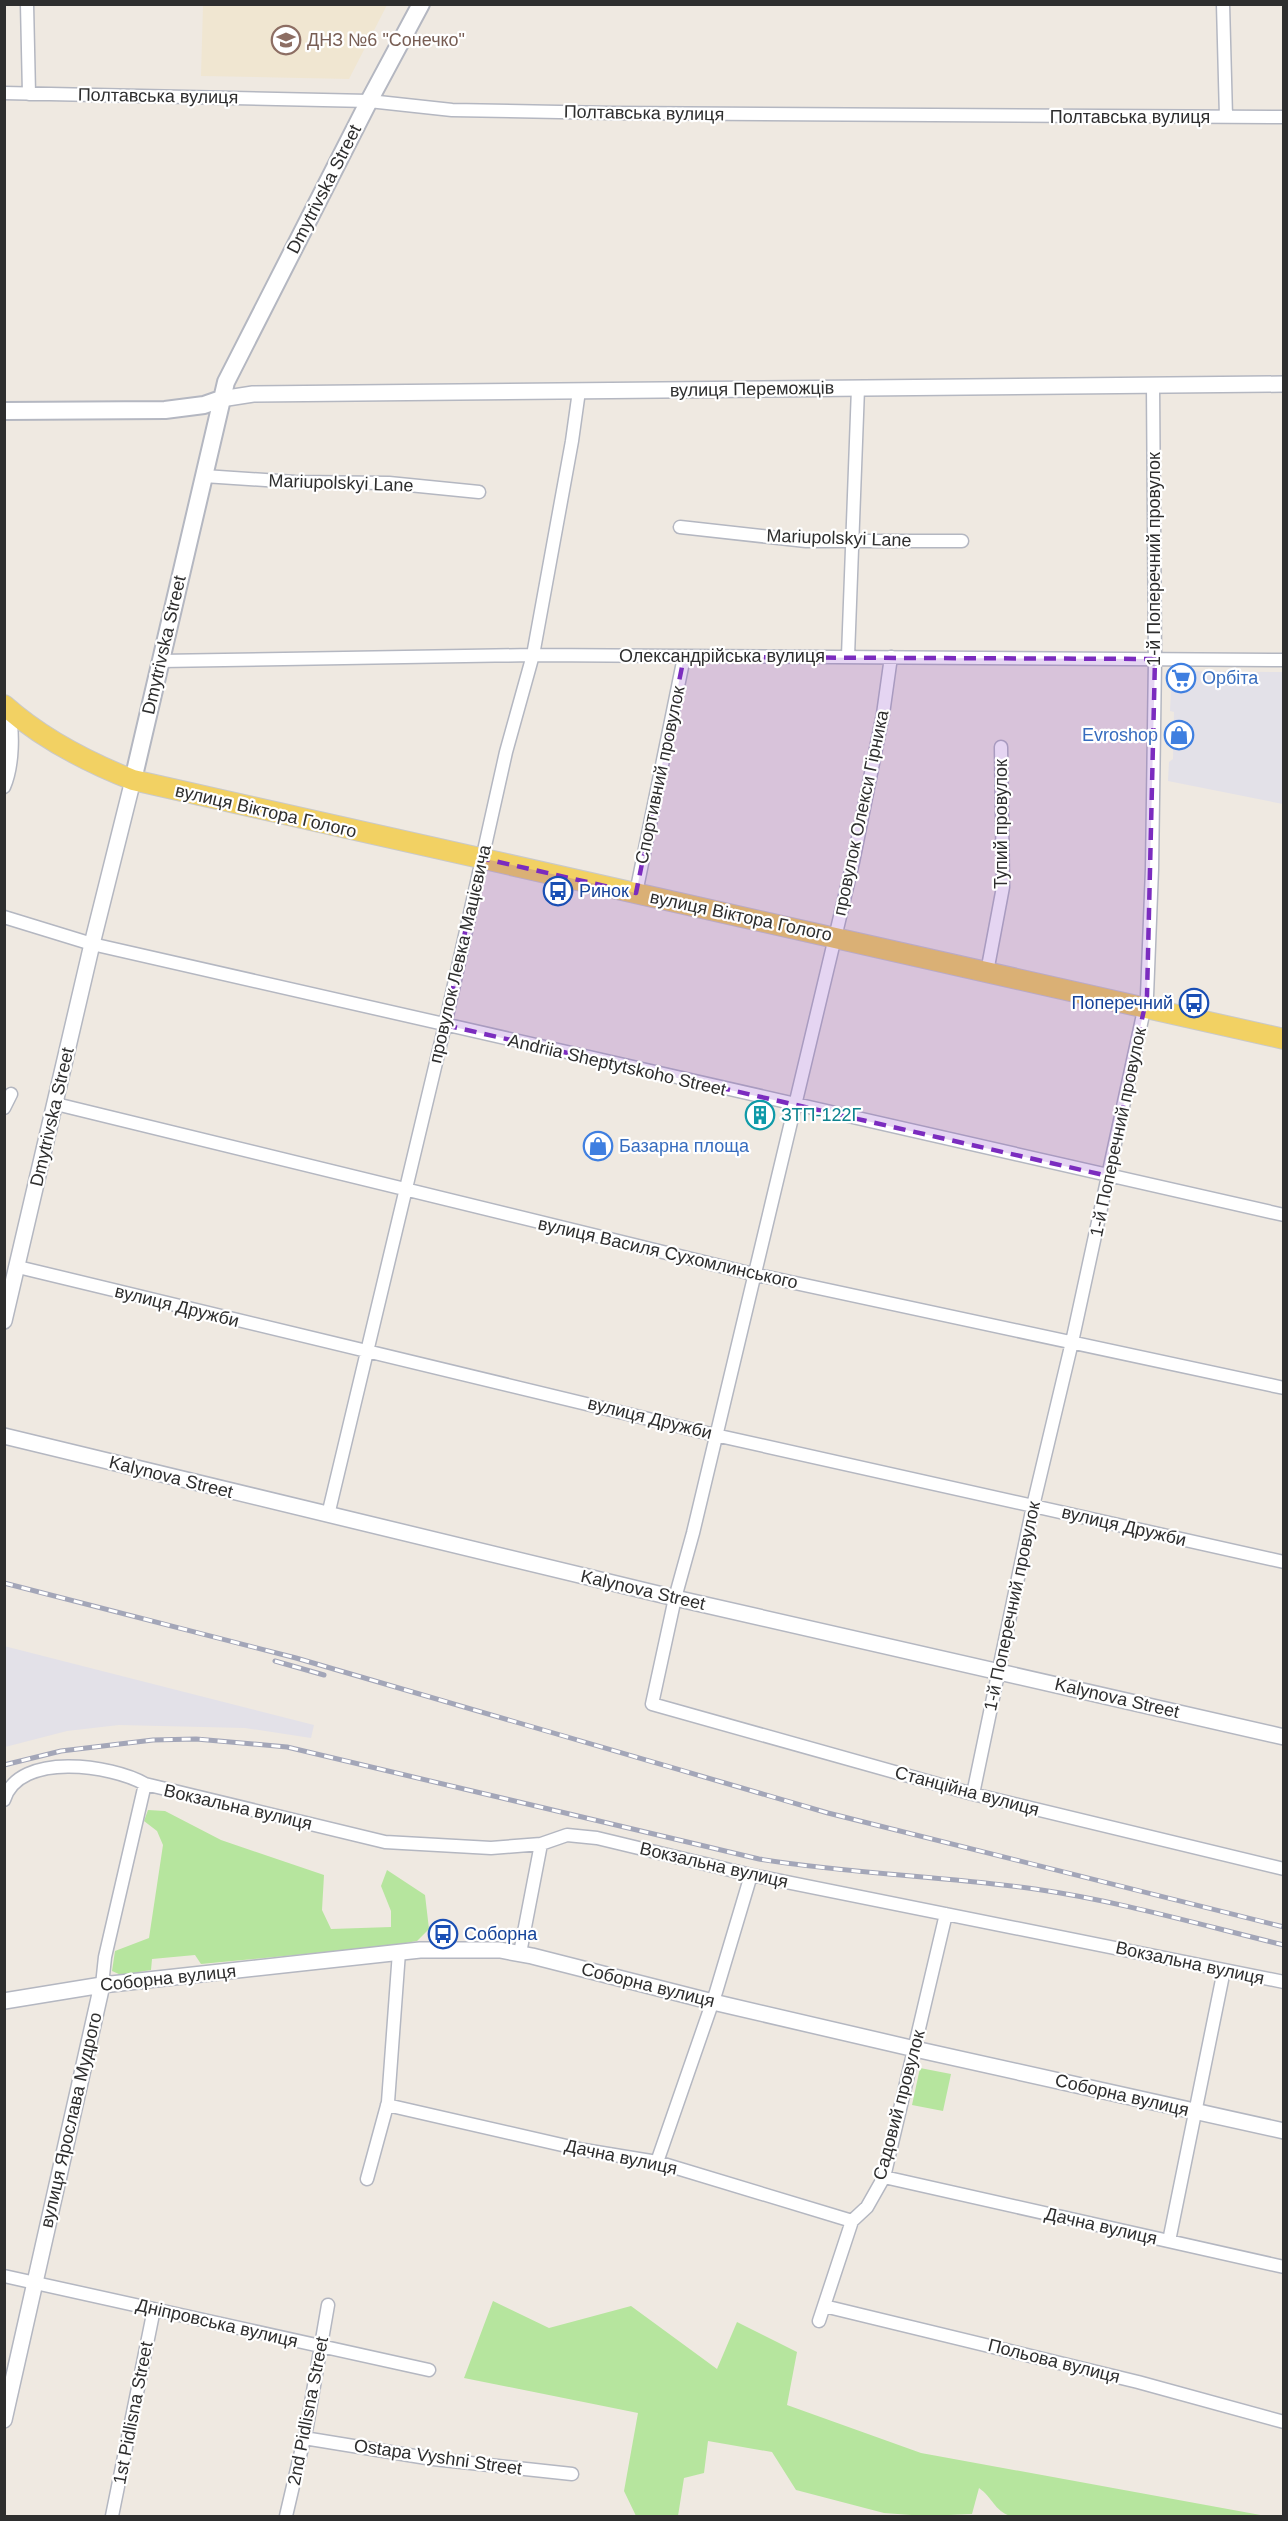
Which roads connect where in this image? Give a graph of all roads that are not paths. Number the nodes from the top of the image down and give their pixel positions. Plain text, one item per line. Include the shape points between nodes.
1 (27, 4) edge
2 (421, 4) edge
3 (1223, 4) edge
4 (4, 93) edge
5 (29, 94) junction
6 (369, 101) junction
7 (1226, 117) junction
8 (1284, 117) edge
9 (1284, 384) edge
10 (1153, 385) junction
11 (858, 388) junction
12 (579, 391) junction
13 (221, 399) junction
14 (4, 411) edge
15 (204, 476) junction
16 (479, 492) dead end
17 (680, 527) dead end
18 (853, 539) junction
19 (962, 541) dead end
20 (533, 655) junction
21 (848, 656) junction
22 (684, 657) junction
23 (891, 657) junction
24 (1155, 659) junction
25 (160, 660) junction
26 (1284, 660) edge
27 (5, 703) edge
28 (1001, 747) dead end
29 (133, 780) junction
30 (4, 788) edge
31 (481, 858) junction
32 (636, 893) junction
33 (4, 917) edge
34 (834, 937) junction
35 (92, 944) junction
36 (987, 972) junction
37 (1145, 1008) junction
38 (445, 1025) junction
39 (1284, 1039) edge
40 (11, 1094) dead end
41 (56, 1104) junction
42 (796, 1106) junction
43 (4, 1108) edge
44 (1108, 1176) junction
45 (405, 1190) junction
46 (1284, 1215) edge
47 (18, 1267) junction
48 (753, 1274) junction
49 (5, 1317) edge
50 (1072, 1342) junction
51 (368, 1351) junction
52 (1284, 1388) edge
53 (715, 1435) junction
54 (4, 1436) edge
55 (1033, 1506) junction
56 (328, 1515) junction
57 (1284, 1562) edge
58 (675, 1598) junction
59 (998, 1671) junction
60 (652, 1704) joint
61 (1284, 1737) edge
62 (145, 1784) junction
63 (973, 1794) junction
64 (4, 1800) edge
65 (541, 1844) junction
66 (1284, 1869) edge
67 (751, 1875) junction
68 (946, 1914) junction
69 (399, 1952) junction
70 (520, 1953) junction
71 (1224, 1970) junction
72 (1284, 1982) edge
73 (102, 1985) junction
74 (4, 2001) edge
75 (712, 2002) junction
76 (915, 2049) junction
77 (387, 2105) junction
78 (1195, 2111) junction
79 (1284, 2131) edge
80 (657, 2162) junction
81 (884, 2177) junction
82 (367, 2179) dead end
83 (852, 2221) junction
84 (1168, 2241) junction
85 (1284, 2267) edge
86 (4, 2276) edge
87 (35, 2282) junction
88 (328, 2305) dead end
89 (824, 2306) junction
90 (154, 2309) junction
91 (819, 2321) dead end
92 (320, 2346) junction
93 (429, 2370) dead end
94 (4, 2420) edge
95 (1284, 2422) edge
96 (304, 2438) junction
97 (572, 2474) dead end
98 (112, 2517) edge
99 (286, 2517) edge

1 - 5 street
2 - 6 main road, Dmytrivska Street
3 - 7 street
4 - 5 street, Полтавська вулиця
5 - 6 street, Полтавська вулиця
6 - 7 street, Полтавська вулиця via 452,110
6 - 13 main road, Dmytrivska Street via 233,365
7 - 8 street, Полтавська вулиця
9 - 10 street, вулиця Переможців
10 - 11 street, вулиця Переможців
10 - 24 street, 1-й Поперечний провулок
11 - 12 street, вулиця Переможців
11 - 18 street
12 - 13 street, вулиця Переможців via 253,394
12 - 20 street, провулок Левка Мацієвича
13 - 14 main road via 165,410
13 - 15 main road, Dmytrivska Street
15 - 16 street, Mariupolskyi Lane via 389,483
15 - 25 main road, Dmytrivska Street
17 - 18 street, Mariupolskyi Lane via 806,541
18 - 19 street, Mariupolskyi Lane
18 - 21 street
20 - 22 street, Олександрійська вулиця
20 - 25 street, Олександрійська вулиця
20 - 31 street, провулок Левка Мацієвича
21 - 22 street, Олександрійська вулиця
21 - 23 street, Олександрійська вулиця
22 - 32 street, Спортивний провулок
23 - 24 street, Олександрійська вулиця
23 - 34 street, провулок Олекси Гірника via 853,862
24 - 26 street, Олександрійська вулиця
24 - 37 street, 1-й Поперечний провулок via 1152,869
25 - 29 main road, Dmytrivska Street
27 - 29 main road, вулиця Віктора Голого via 67,748
27 - 30 street via 11,721 9,776
28 - 36 street, Тупий провулок via 1004,887
29 - 31 main road, вулиця Віктора Голого
29 - 35 street, Dmytrivska Street
31 - 32 main road, вулиця Віктора Голого
31 - 38 street, провулок Левка Мацієвича
32 - 34 main road, вулиця Віктора Голого
33 - 35 street, Andriia Sheptytskoho Street
34 - 36 main road, вулиця Віктора Голого
34 - 42 street, провулок Олекси Гірника
35 - 38 street, Andriia Sheptytskoho Street
35 - 41 street, Dmytrivska Street
36 - 37 main road, вулиця Віктора Голого
37 - 39 main road, вулиця Віктора Голого
37 - 44 street, 1-й Поперечний провулок
38 - 42 street, Andriia Sheptytskoho Street
38 - 45 street, провулок Левка Мацієвича
40 - 43 street
41 - 45 street, вулиця Василя Сухомлинського
41 - 47 street, Dmytrivska Street
42 - 44 street, Andriia Sheptytskoho Street
42 - 48 street, провулок Олекси Гірника
44 - 46 street, Andriia Sheptytskoho Street
44 - 50 street, 1-й Поперечний провулок
45 - 48 street, вулиця Василя Сухомлинського
45 - 51 street, провулок Левка Мацієвича
47 - 49 street, Dmytrivska Street
47 - 51 street, вулиця Дружби
48 - 50 street, вулиця Василя Сухомлинського
48 - 53 street, провулок Олекси Гірника
50 - 52 street, вулиця Василя Сухомлинського
50 - 55 street, 1-й Поперечний провулок
51 - 53 street, вулиця Дружби
51 - 56 street, провулок Левка Мацієвича
53 - 55 street, вулиця Дружби
53 - 58 street, провулок Олекси Гірника
54 - 56 street, Kalynova Street
55 - 57 street, вулиця Дружби
55 - 59 street, 1-й Поперечний провулок
56 - 58 street, Kalynova Street
58 - 59 street, Kalynova Street
58 - 60 street, провулок Олекси Гірника
59 - 61 street, Kalynova Street
59 - 63 street, 1-й Поперечний провулок
60 - 63 street, Станційна вулиця
62 - 64 street, Вокзальна вулиця via 92,1768 35,1770 18,1781
62 - 65 street, Вокзальна вулиця via 386,1842 491,1848
62 - 73 street, вулиця Ярослава Мудрого
63 - 66 street, Станційна вулиця
65 - 67 street, Вокзальна вулиця via 567,1835 597,1838
65 - 70 street
67 - 68 street, Вокзальна вулиця
67 - 75 street
68 - 71 street, Вокзальна вулиця
68 - 76 street, Садовий провулок
69 - 70 street, Соборна вулиця via 461,1948
69 - 73 street, Соборна вулиця
69 - 77 street
70 - 75 street, Соборна вулиця
71 - 72 street, Вокзальна вулиця
71 - 78 street
73 - 74 street, Соборна вулиця
73 - 87 street, вулиця Ярослава Мудрого
75 - 76 street, Соборна вулиця
75 - 80 street
76 - 78 street, Соборна вулиця
76 - 81 street, Садовий провулок
77 - 80 street, Дачна вулиця via 584,2150
77 - 82 street
78 - 79 street, Соборна вулиця
78 - 84 street
80 - 83 street, Дачна вулиця
81 - 83 street, Садовий провулок via 867,2207
81 - 84 street, Дачна вулиця
83 - 89 street, Садовий провулок
84 - 85 street, Дачна вулиця
86 - 87 street, Дніпровська вулиця
87 - 90 street, Дніпровська вулиця
87 - 94 street, вулиця Ярослава Мудрого
88 - 92 street, 2nd Pidlisna Street
89 - 91 street, Садовий провулок
89 - 95 street, Польова вулиця via 1106,2374
90 - 92 street, Дніпровська вулиця
90 - 98 street, 1st Pidlisna Street
92 - 93 street, Дніпровська вулиця
92 - 96 street, 2nd Pidlisna Street
96 - 97 street, Ostapa Vyshni Street via 433,2459
96 - 99 street, 2nd Pidlisna Street

